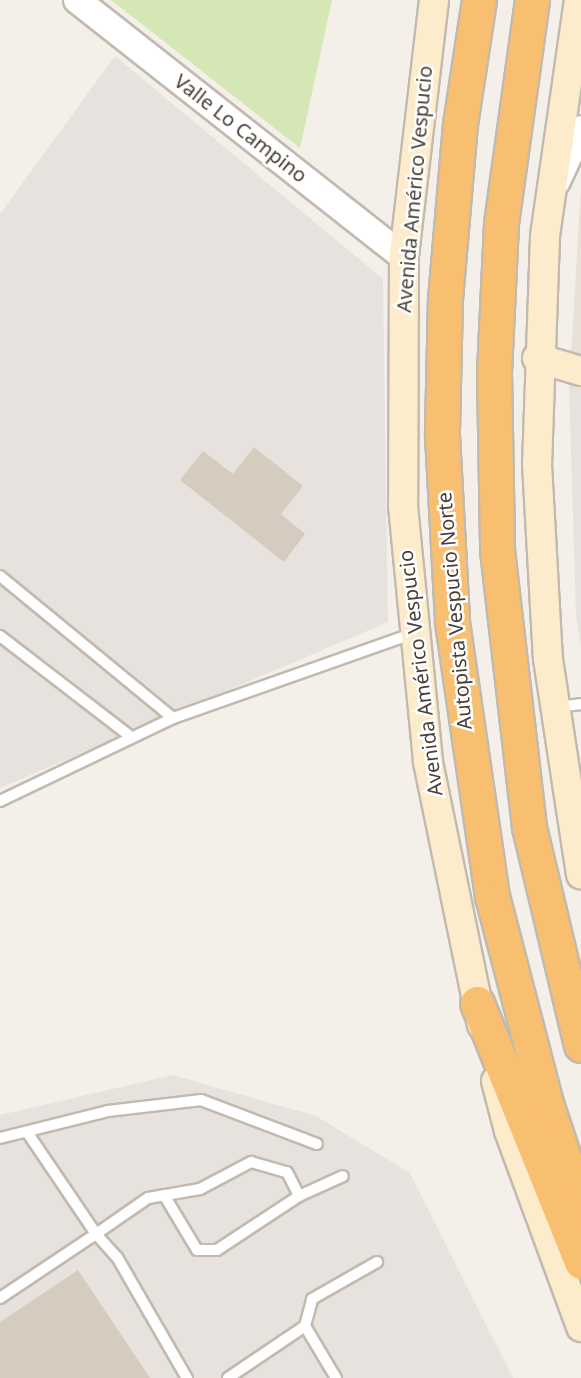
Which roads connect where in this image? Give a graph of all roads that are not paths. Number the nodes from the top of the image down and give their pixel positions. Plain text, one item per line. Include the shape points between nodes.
1 (77, 0) edge
2 (434, 0) edge
3 (479, 0) edge
4 (532, 0) edge
5 (579, 0) edge
6 (581, 129) edge
7 (549, 200) junction
8 (404, 257) junction
9 (537, 358) junction
10 (581, 371) edge
11 (0, 576) edge
12 (412, 634) junction
13 (0, 636) edge
14 (567, 706) edge
15 (173, 718) junction
16 (130, 736) junction
17 (0, 801) edge
18 (581, 874) edge
19 (477, 1003) junction
20 (581, 1045) edge
21 (27, 1132) junction
22 (0, 1138) edge
23 (317, 1144) dead end
24 (343, 1176) dead end
25 (164, 1195) junction
26 (299, 1196) junction
27 (581, 1209) edge
28 (96, 1234) junction
29 (376, 1262) dead end
30 (581, 1262) edge
31 (0, 1298) edge
32 (305, 1326) junction
33 (581, 1327) edge
34 (187, 1378) edge
35 (228, 1378) edge
36 (336, 1378) edge

1 - 8 street, Valle Lo Campino
2 - 8 main road, Avenida Américo Vespucio
3 - 27 highway, Autopista Vespucio Norte via 460,124 445,298 442,444 451,611 466,748 492,896 540,1083
4 - 20 highway via 501,224 494,372 497,550 529,827
5 - 7 main road
6 - 7 street
7 - 9 main road
8 - 12 main road, Avenida Américo Vespucio via 403,478
9 - 10 main road
9 - 14 main road via 540,562
11 - 15 lane
12 - 15 lane
12 - 19 main road, Avenida Américo Vespucio via 441,843
13 - 16 lane
14 - 18 main road
15 - 16 lane
16 - 17 lane
19 - 30 highway
19 - 33 main road, Avenida Américo Vespucio via 509,1131
21 - 22 lane
21 - 23 lane via 108,1111 201,1100
21 - 28 lane
24 - 26 lane
25 - 26 lane via 200,1189 251,1162 287,1172
25 - 26 lane via 197,1250 217,1250
25 - 28 lane via 148,1198
28 - 31 lane
28 - 34 lane via 117,1257
29 - 32 lane via 312,1299
32 - 35 lane
32 - 36 lane

